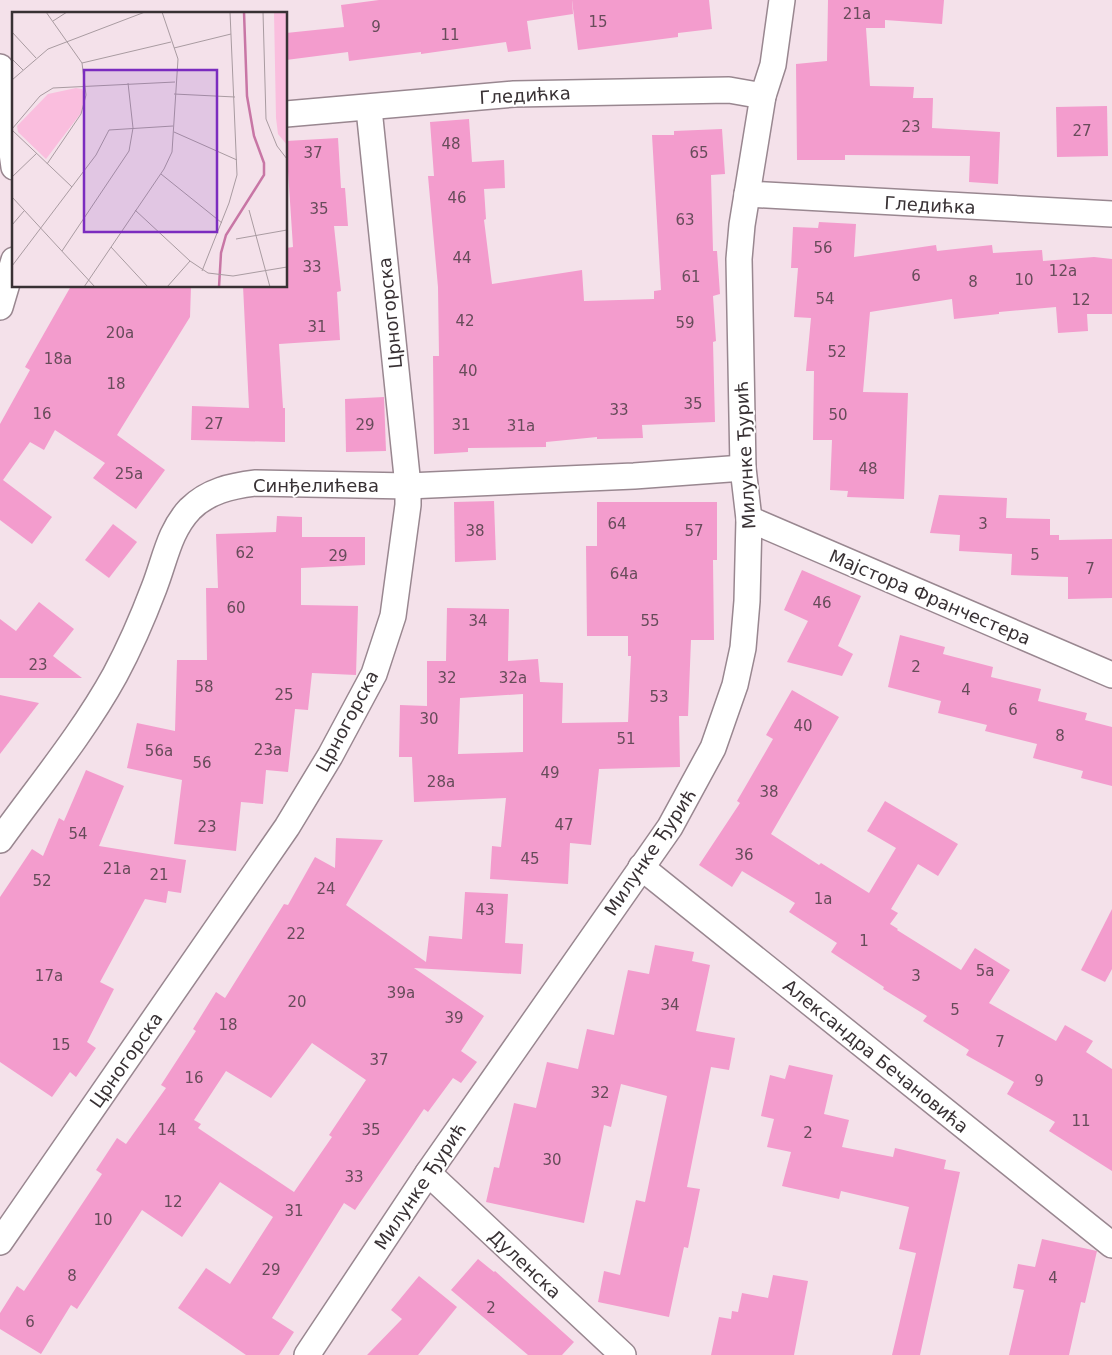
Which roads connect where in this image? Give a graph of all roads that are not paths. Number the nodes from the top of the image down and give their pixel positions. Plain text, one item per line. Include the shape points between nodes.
1 (782, 0) edge
2 (0, 67) edge
3 (763, 96) junction
4 (369, 109) junction
5 (288, 114) edge
6 (7, 124) edge
7 (12, 155) edge
8 (747, 194) junction
9 (1112, 214) edge
10 (12, 267) edge
11 (0, 306) edge
12 (743, 468) junction
13 (408, 486) junction
14 (749, 520) junction
15 (1112, 675) edge
16 (0, 840) edge
17 (641, 867) junction
18 (428, 1173) junction
19 (0, 1242) edge
20 (1112, 1245) edge
21 (307, 1355) edge
22 (623, 1355) edge

1 - 3 street, Милунке Ђурић via 773,66
2 - 6 street
3 - 4 street, Гледићка via 729,90 633,90 514,94
3 - 8 street, Милунке Ђурић
4 - 5 street, Гледићка
4 - 13 street, Црногорска
6 - 7 street
8 - 9 street, Гледићка
8 - 12 street, Милунке Ђурић via 740,259
10 - 11 street
12 - 13 street, Синђелићева
12 - 14 street, Милунке Ђурић
13 - 16 street, Синђелићева via 256,482 236,485 203,497 179,523 171,538 136,633 95,709
13 - 19 street, Црногорска via 392,616 374,674 330,756 287,827
14 - 15 street, Мајстора Франчестера
14 - 17 street, Милунке Ђурић via 747,601 743,648 735,685 713,748 694,785 670,827
17 - 18 street, Милунке Ђурић
17 - 20 street, Александра Бечановића
18 - 21 street, Милунке Ђурић
18 - 22 street, Дуленска

